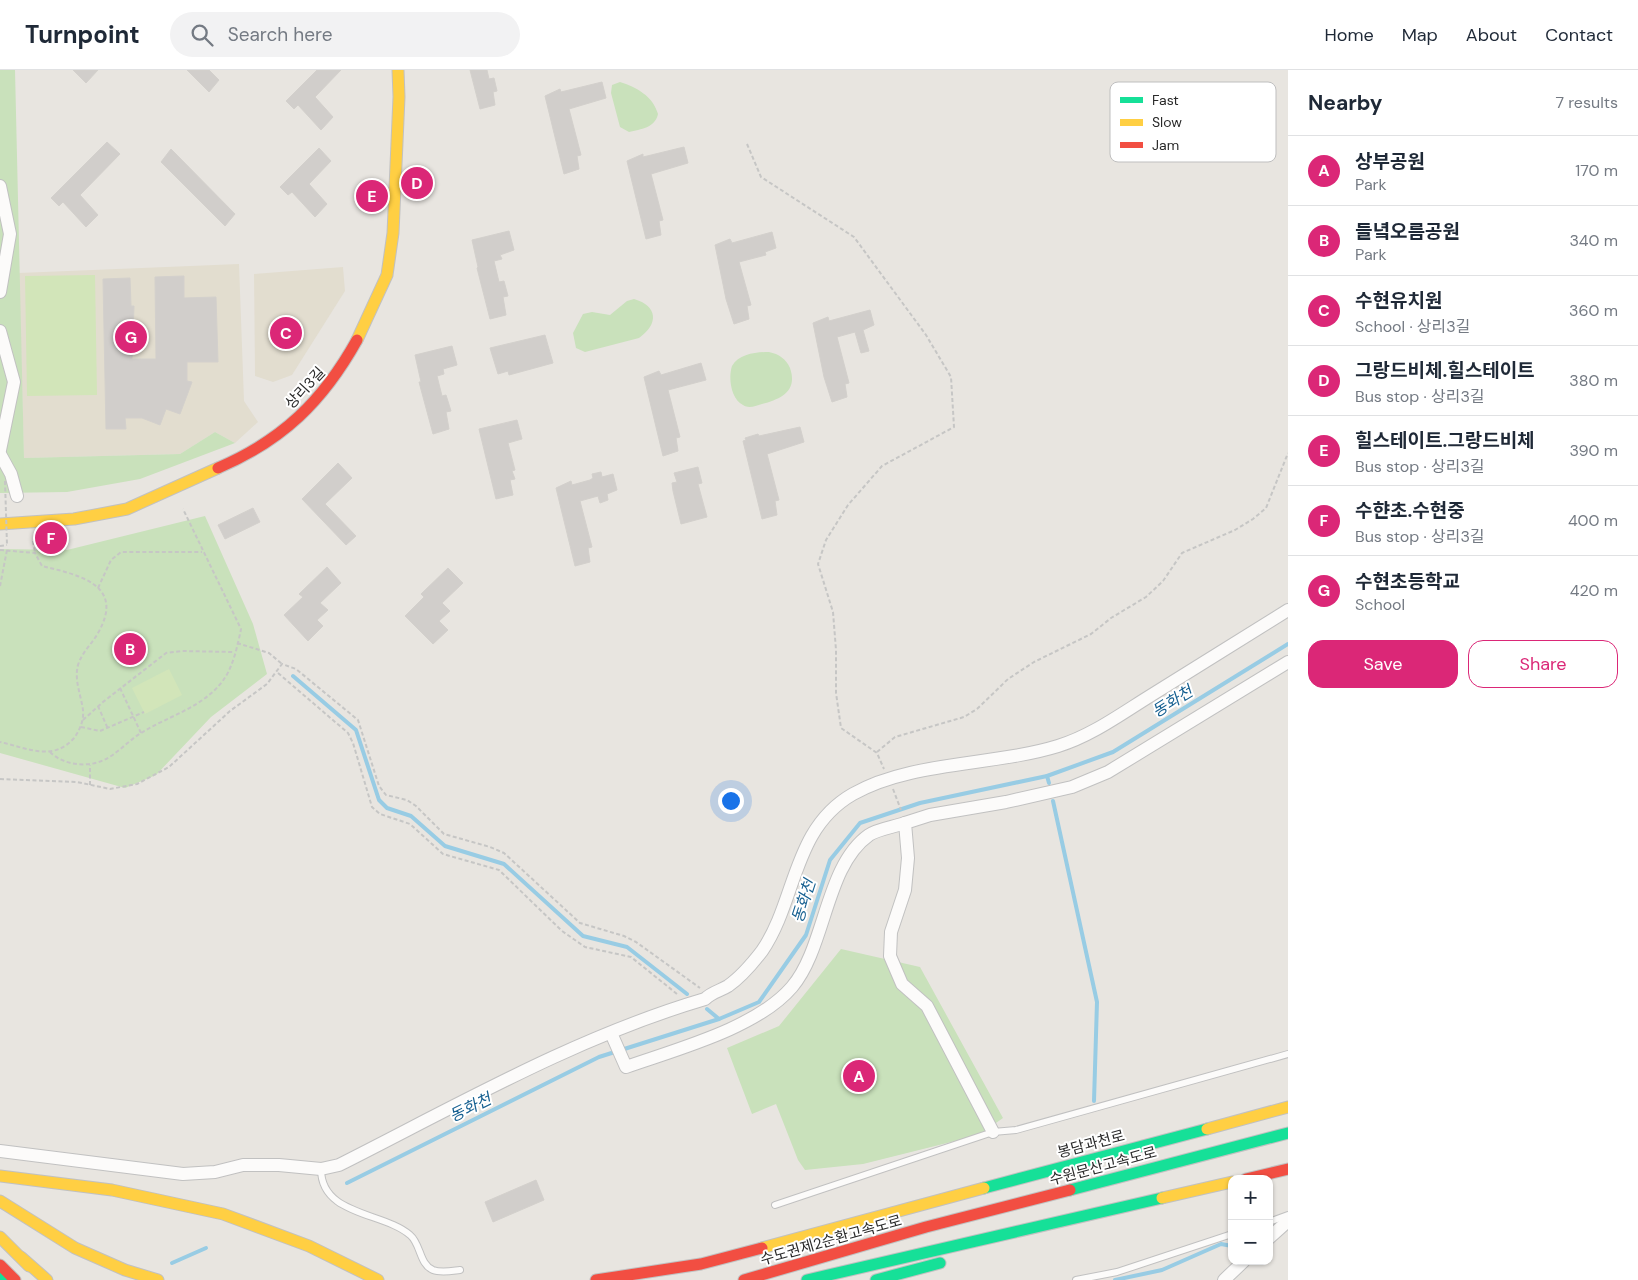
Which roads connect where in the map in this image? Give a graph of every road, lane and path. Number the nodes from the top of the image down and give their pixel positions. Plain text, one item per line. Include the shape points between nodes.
1 (398, 70) edge
2 (747, 144) dead end
3 (0, 186) edge
4 (0, 292) edge
5 (0, 330) edge
6 (0, 450) edge
7 (1288, 453) edge
8 (0, 454) edge
9 (5, 481) dead end
10 (17, 496) dead end
11 (183, 509) dead end
12 (0, 524) edge
13 (33, 541) dead end
14 (0, 546) edge
15 (0, 550) edge
16 (7, 550) junction
17 (202, 552) junction
18 (34, 553) junction
19 (0, 586) edge
20 (98, 588) junction
21 (1288, 610) edge
22 (237, 643) junction
23 (234, 652) junction
24 (1288, 662) edge
25 (282, 664) junction
26 (277, 672) junction
27 (120, 688) junction
28 (98, 706) junction
29 (144, 712) dead end
30 (134, 718) junction
31 (83, 720) junction
32 (80, 727) junction
33 (108, 730) junction
34 (141, 733) junction
35 (0, 742) edge
36 (50, 752) junction
37 (877, 753) junction
38 (90, 764) junction
39 (0, 779) edge
40 (890, 781) junction
41 (90, 785) junction
42 (904, 819) junction
43 (711, 994) junction
44 (688, 1004) junction
45 (613, 1035) junction
46 (1288, 1054) edge
47 (1288, 1107) edge
48 (993, 1132) junction
49 (1288, 1133) edge
50 (0, 1151) edge
51 (321, 1169) junction
52 (1288, 1169) edge
53 (1263, 1175) edge
54 (0, 1176) edge
55 (1288, 1179) edge
56 (1228, 1183) edge
57 (1273, 1183) edge
58 (1228, 1194) edge
59 (0, 1201) edge
60 (775, 1205) dead end
61 (1288, 1215) edge
62 (1288, 1220) edge
63 (1273, 1221) edge
64 (926, 1227) joint
65 (1071, 1231) dead end
66 (1273, 1234) edge
67 (1228, 1235) edge
68 (0, 1237) edge
69 (21, 1257) junction
70 (0, 1265) edge
71 (1240, 1265) edge
72 (460, 1270) dead end
73 (0, 1277) edge
74 (3, 1280) edge
75 (15, 1280) edge
76 (41, 1280) edge
77 (47, 1280) edge
78 (158, 1280) edge
79 (378, 1280) edge
80 (596, 1280) edge
81 (744, 1280) edge
82 (807, 1280) edge
83 (876, 1280) edge
84 (892, 1280) edge
85 (1076, 1280) edge
86 (1224, 1280) edge

1 - 12 main road, 상리3길 via 393,233 387,275 365,326 339,373 312,404 283,431 233,462 127,509 74,519
2 - 37 path via 761,177 854,237 926,335 951,377 954,427 882,466 848,505 826,540 818,564 833,612 836,693 841,728
3 - 4 street via 10,234
5 - 6 street via 14,382
7 - 37 path via 1266,508 1253,519 1182,553 1163,581 1146,597 1091,634 1034,662 1008,679 964,717 895,737
8 - 10 street via 11,474
9 - 14 path, bridge via 7,545
11 - 17 path
13 - 18 path
15 - 16 path
16 - 18 path
16 - 19 path
17 - 20 path via 121,552 111,560
17 - 22 path via 240,625
18 - 20 path via 42,566 82,576
20 - 31 path via 106,602 106,611 97,634 82,656 77,674
21 - 40 street via 1079,738 1032,753
22 - 23 path
22 - 25 path via 269,654
23 - 27 path via 173,651
23 - 34 path via 225,678 208,696
24 - 42 street via 1108,772 1039,795
25 - 26 path
25 - 43 path via 296,669 358,720 379,786 386,795 407,800 416,806 444,834 504,853 580,923 636,942 696,987
26 - 41 path via 169,767 137,784 110,789
26 - 44 path via 348,732 372,807 380,814 410,824 443,854 499,870 562,931 585,947 631,957
27 - 28 path
27 - 30 path
28 - 31 path
28 - 33 path
29 - 30 path
30 - 33 path
30 - 34 path
31 - 32 path
32 - 33 path
32 - 36 path via 64,748
34 - 38 path via 104,760
35 - 36 path
36 - 38 path via 62,762
37 - 40 path
38 - 41 path
39 - 41 path
40 - 42 path
40 - 43 street via 852,794 827,814 804,849 762,950 742,975
42 - 45 street via 870,835 849,856 806,966 792,987 756,1017 626,1067
42 - 48 street via 908,858 905,890 891,932 890,956 902,984 926,1006
43 - 44 street
44 - 45 street
45 - 51 street via 529,1068 339,1165
46 - 48 lane via 1016,1130
47 - 80 main road, 봉담과천로 via 701,1264
48 - 60 lane
49 - 64 main road, 수원문산고속도로
50 - 51 street via 183,1174 215,1172 243,1165
51 - 72 lane via 321,1180 330,1196 353,1210 398,1227 417,1243 426,1265 433,1270
52 - 53 main road
54 - 79 main road via 112,1190 222,1214 308,1246
55 - 57 main road
56 - 82 main road
58 - 65 main road
59 - 78 main road via 75,1248 125,1270
61 - 63 lane
62 - 66 street
64 - 81 main road, 수도권제2순환고속도로
67 - 85 lane via 1117,1272
68 - 69 main road
69 - 76 main road
69 - 77 main road
70 - 75 main road
71 - 86 street
73 - 74 main road
83 - 84 main road via 943,1262

